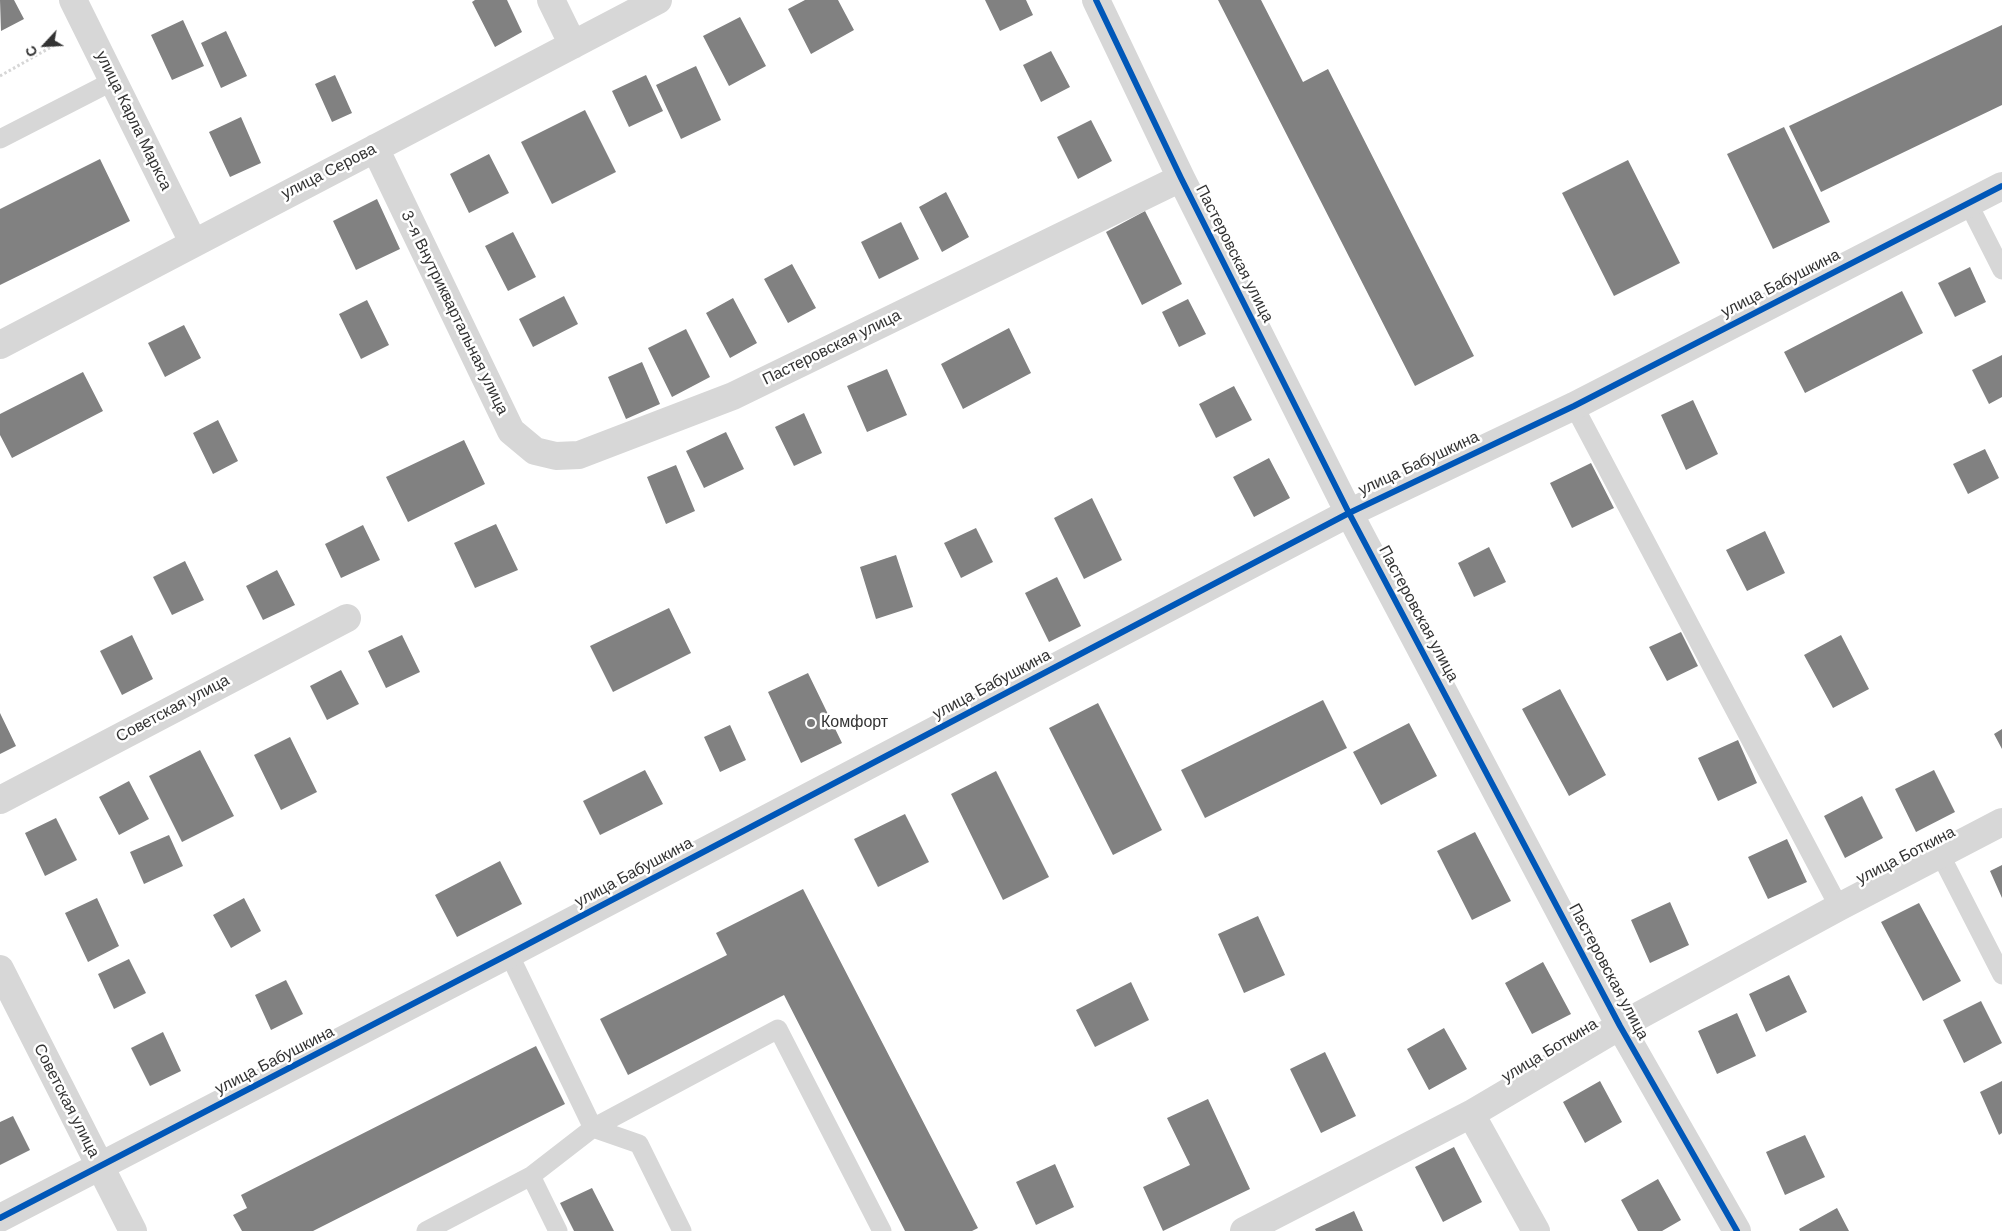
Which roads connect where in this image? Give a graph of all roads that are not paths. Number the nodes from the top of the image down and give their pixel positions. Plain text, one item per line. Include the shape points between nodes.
1 (73, 0) edge
2 (551, 0) edge
3 (658, 0) edge
4 (1096, 0) edge
5 (573, 45) junction
6 (112, 81) junction
7 (0, 138) edge
8 (375, 148) junction
9 (1181, 178) junction
10 (2002, 186) edge
11 (1968, 204) junction
12 (193, 242) junction
13 (2002, 270) edge
14 (0, 345) edge
15 (1574, 406) junction
16 (556, 456) joint
17 (1349, 513) junction
18 (346, 618) dead end
19 (0, 800) edge
20 (2002, 822) edge
21 (1940, 854) junction
22 (1840, 907) junction
23 (509, 954) junction
24 (0, 969) edge
25 (2002, 975) edge
26 (1620, 1026) junction
27 (1471, 1114) junction
28 (593, 1128) junction
29 (99, 1168) junction
30 (531, 1176) junction
31 (0, 1218) edge
32 (133, 1231) edge
33 (426, 1231) edge
34 (558, 1231) edge
35 (682, 1231) edge
36 (882, 1231) edge
37 (1244, 1231) edge
38 (1536, 1231) edge
39 (1737, 1231) edge

1 - 6 street, улица Карла Маркса
2 - 5 street
3 - 5 street, улица Серова
4 - 9 street, Пастеровская улица
5 - 8 street, улица Серова
6 - 7 lane
6 - 12 street, улица Карла Маркса
8 - 12 street, улица Серова
8 - 16 street, 3-я Внутриквартальная улица via 511,431 535,451
9 - 16 street, Пастеровская улица via 733,396 579,455
9 - 17 street, Пастеровская улица
10 - 11 street, улица Бабушкина
11 - 13 lane
11 - 15 street, улица Бабушкина
12 - 14 street, улица Серова
15 - 17 street, улица Бабушкина
15 - 22 lane
17 - 23 street, улица Бабушкина
17 - 26 street, Пастеровская улица
18 - 19 street, Советская улица
20 - 21 street, улица Боткина
21 - 22 street, улица Боткина
21 - 25 lane
22 - 26 street, улица Боткина
23 - 28 lane
23 - 29 street, улица Бабушкина
24 - 29 street, Советская улица
26 - 27 street, улица Боткина
26 - 39 street, Пастеровская улица
27 - 37 street, улица Боткина
27 - 38 street
28 - 30 lane
28 - 35 lane via 639,1144
28 - 36 lane via 778,1029
29 - 31 street, улица Бабушкина
29 - 32 street, Советская улица
30 - 33 lane
30 - 34 lane

